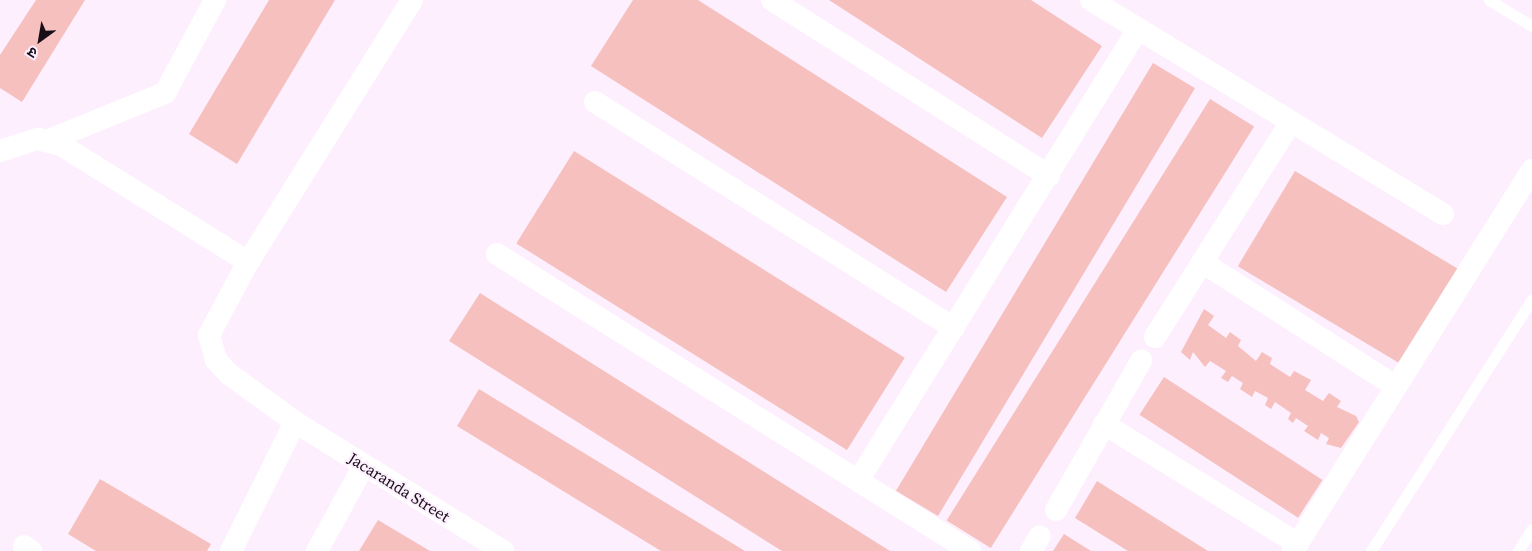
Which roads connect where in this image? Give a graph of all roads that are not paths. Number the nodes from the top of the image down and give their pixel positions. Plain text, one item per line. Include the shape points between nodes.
1 (215, 0) edge
2 (412, 0) edge
3 (772, 0) edge
4 (1091, 0) edge
5 (1489, 0) edge
6 (1532, 26) edge
7 (1138, 28) junction
8 (595, 102) dead end
9 (1291, 122) junction
10 (49, 140) junction
11 (0, 151) edge
12 (1532, 170) edge
13 (1048, 176) junction
14 (1442, 214) dead end
15 (496, 254) dead end
16 (248, 262) junction
17 (1202, 262) junction
18 (1532, 299) edge
19 (954, 328) junction
20 (1155, 337) dead end
21 (1141, 360) dead end
22 (1383, 378) dead end
23 (295, 422) junction
24 (1104, 424) junction
25 (364, 465) junction
26 (858, 481) junction
27 (1056, 510) dead end
28 (1532, 529) edge
29 (1296, 548) edge
30 (231, 551) edge
31 (317, 551) edge
32 (503, 551) edge
33 (970, 551) edge
34 (1371, 551) edge
35 (1518, 551) edge

1 - 10 street via 165,93
2 - 16 street, Jacaranda Street
3 - 13 street
4 - 7 street
5 - 6 lane
7 - 9 street
7 - 13 street
8 - 19 street
9 - 14 street
9 - 17 street
10 - 11 street via 24,142
10 - 16 street
12 - 29 street
13 - 19 street
15 - 26 street
16 - 23 street, Jacaranda Street via 209,334 211,347 229,374
17 - 20 street
17 - 22 street
18 - 34 lane
19 - 26 street
21 - 24 street
23 - 25 street, Jacaranda Street
23 - 30 street
24 - 27 street
24 - 29 street
25 - 31 street
25 - 32 street, Jacaranda Street
26 - 33 street
28 - 35 lane

